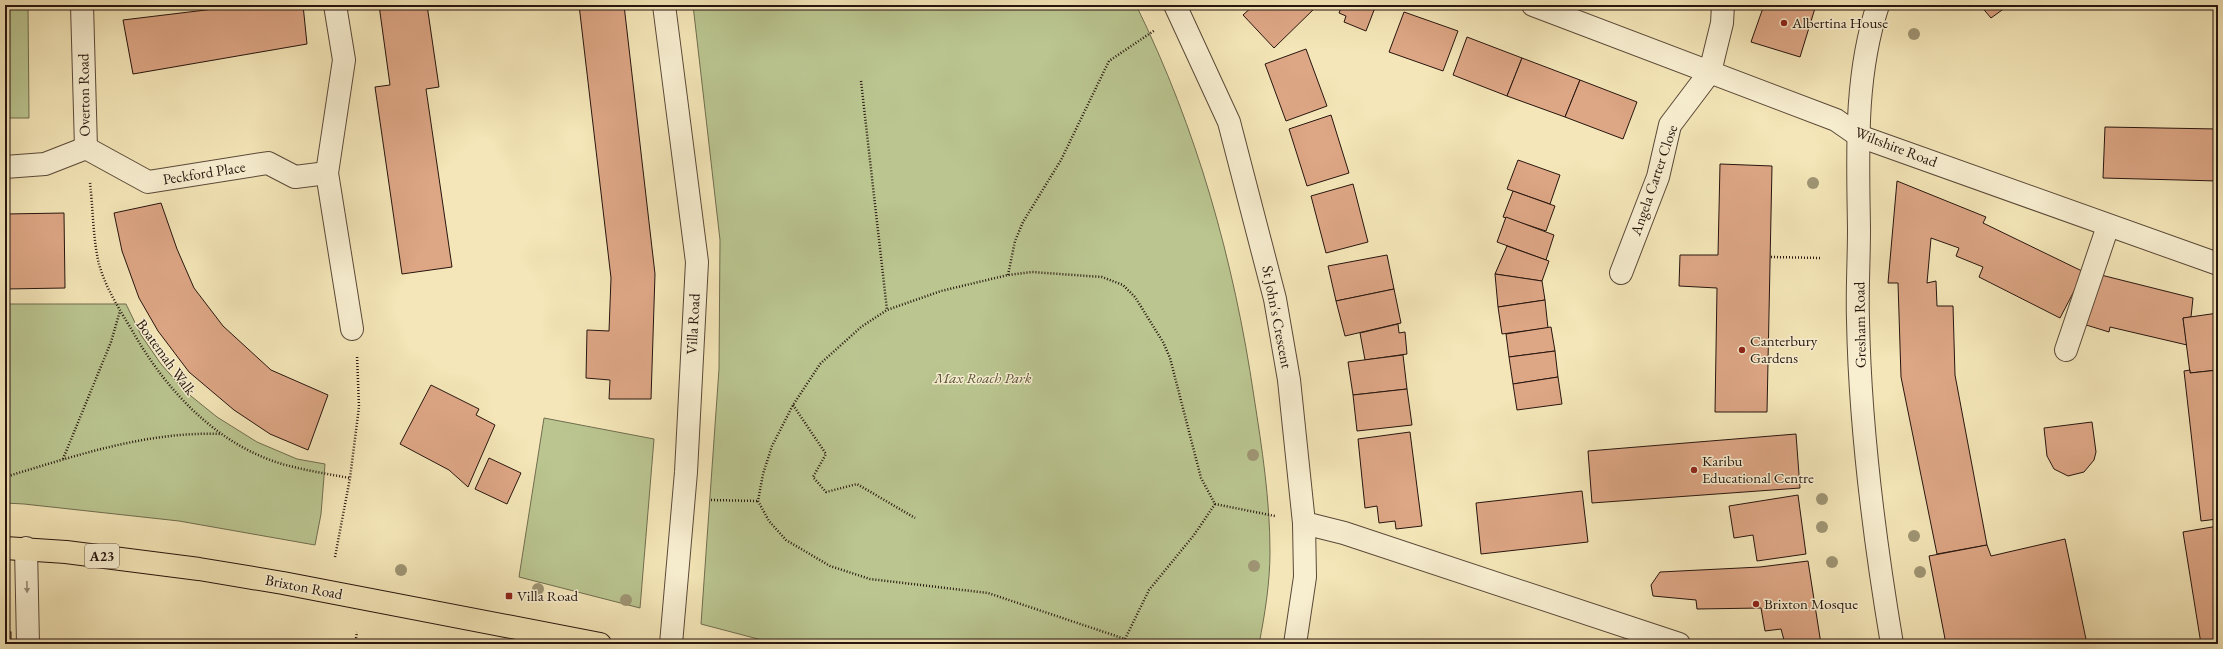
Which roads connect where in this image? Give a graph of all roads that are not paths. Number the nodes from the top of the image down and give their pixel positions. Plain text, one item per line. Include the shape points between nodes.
1 (82, 5) edge
2 (335, 5) edge
3 (664, 5) edge
4 (1533, 5) edge
5 (1723, 5) edge
6 (1878, 5) edge
7 (1178, 9) edge
8 (1710, 72) junction
9 (1859, 136) junction
10 (86, 148) junction
11 (5, 167) edge
12 (327, 173) junction
13 (2108, 226) junction
14 (2218, 264) edge
15 (1621, 273) dead end
16 (352, 329) road end
17 (2066, 350) dead end
18 (1304, 523) junction
19 (15, 548) edge
20 (28, 644) edge
21 (600, 644) edge
22 (671, 644) edge
23 (1295, 644) edge
24 (1679, 644) edge
25 (1892, 644) edge

1 - 10 street, Overton Road
2 - 12 street via 344,60
3 - 22 street, Villa Road via 697,262 686,472
4 - 8 street, Wiltshire Road
5 - 8 street via 1722,23
6 - 9 street, Gresham Road via 1871,26 1863,76
7 - 18 street, St John's Crescent via 1229,122 1275,299 1289,380
8 - 9 street, Wiltshire Road via 1836,120
8 - 15 street, Angela Carter Close via 1670,125 1658,177
9 - 13 street, Wiltshire Road via 1960,170
9 - 25 street, Gresham Road via 1858,320 1866,464 1877,557
10 - 11 street, Overton Road via 45,164
10 - 12 street, Peckford Place via 148,182 268,163 295,177
12 - 16 street
13 - 14 street, Wiltshire Road
13 - 17 street
18 - 23 street, St John's Crescent via 1305,577
18 - 24 street via 1344,533
19 -> 20 street
19 - 21 highway, Brixton Road / A23 via 163,564 277,582

